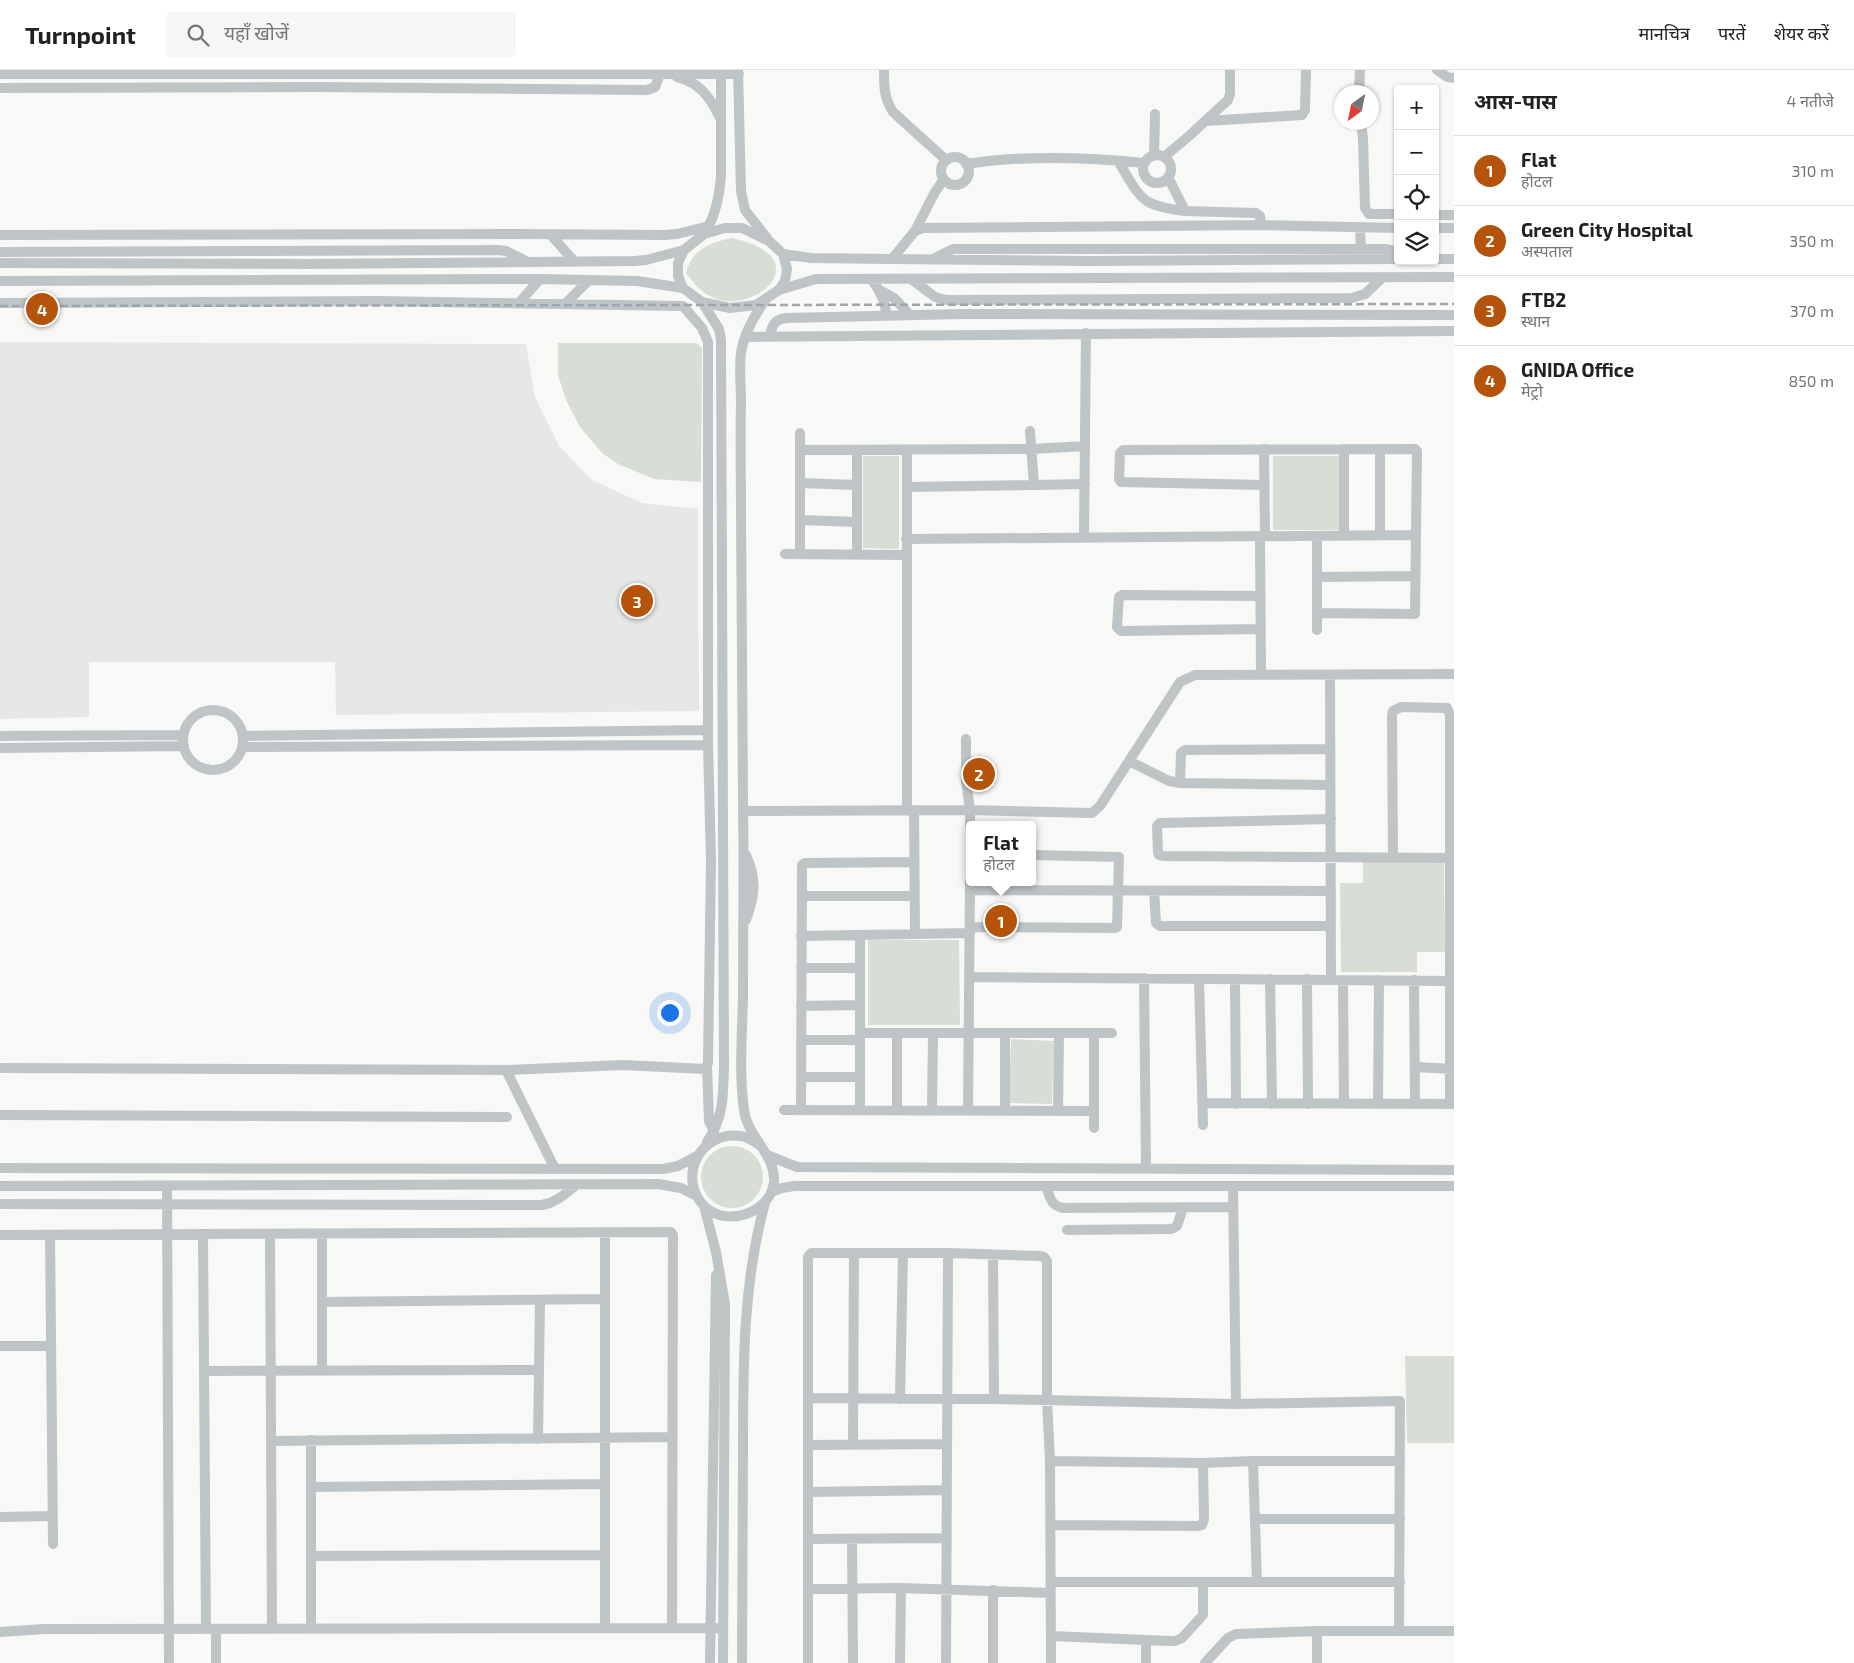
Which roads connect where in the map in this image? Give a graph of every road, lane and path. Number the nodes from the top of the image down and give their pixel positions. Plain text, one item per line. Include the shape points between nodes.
1 (884, 70) edge
2 (1230, 70) edge
3 (1306, 70) edge
4 (1360, 70) edge
5 (1437, 70) edge
6 (721, 72) edge
7 (738, 72) edge
8 (0, 74) edge
9 (662, 74) junction
10 (1454, 78) edge
11 (1359, 85) edge
12 (0, 88) edge
13 (1155, 114) dead end
14 (721, 119) junction
15 (1206, 121) junction
16 (1362, 130) edge
17 (1159, 156) junction
18 (946, 160) junction
19 (1118, 161) junction
20 (1144, 162) junction
21 (966, 164) junction
22 (1168, 177) junction
23 (944, 179) junction
24 (1186, 212) junction
25 (1394, 214) edge
26 (1439, 214) edge
27 (1454, 215) edge
28 (1261, 225) junction
29 (1360, 228) junction
30 (1394, 228) edge
31 (1439, 228) edge
32 (1454, 228) edge
33 (706, 230) junction
34 (915, 231) junction
35 (550, 234) junction
36 (0, 235) edge
37 (770, 241) junction
38 (1361, 249) junction
39 (684, 250) junction
40 (1394, 251) edge
41 (0, 252) edge
42 (783, 254) junction
43 (892, 259) junction
44 (1394, 259) edge
45 (1439, 259) edge
46 (1454, 259) edge
47 (932, 260) junction
48 (527, 261) junction
49 (574, 261) junction
50 (0, 263) edge
51 (1382, 278) junction
52 (1454, 278) edge
53 (540, 279) junction
54 (871, 279) junction
55 (911, 279) junction
56 (589, 280) junction
57 (0, 281) edge
58 (683, 288) junction
59 (779, 290) junction
60 (881, 290) junction
61 (767, 298) junction
62 (702, 302) junction
63 (0, 303) edge
64 (519, 303) junction
65 (565, 304) junction
66 (1454, 314) edge
67 (910, 315) junction
68 (887, 316) junction
69 (1454, 331) edge
70 (1086, 333) junction
71 (770, 336) junction
72 (745, 337) junction
73 (1030, 431) dead end
74 (800, 433) dead end
75 (1085, 446) junction
76 (1032, 449) junction
77 (1264, 449) junction
78 (1344, 449) junction
79 (1380, 449) junction
80 (800, 450) junction
81 (857, 450) junction
82 (907, 450) junction
83 (800, 483) junction
84 (1085, 484) junction
85 (1265, 484) junction
86 (857, 485) junction
87 (1034, 485) junction
88 (907, 487) junction
89 (800, 520) junction
90 (857, 522) junction
91 (1344, 535) junction
92 (1380, 535) junction
93 (1415, 535) junction
94 (1263, 536) junction
95 (1317, 536) junction
96 (1084, 537) junction
97 (906, 539) junction
98 (723, 553) junction
99 (708, 554) junction
100 (785, 554) dead end
101 (800, 554) junction
102 (857, 554) junction
103 (906, 555) junction
104 (1415, 576) junction
105 (1317, 577) junction
106 (1260, 596) junction
107 (1317, 613) junction
108 (1261, 629) junction
109 (1317, 630) dead end
110 (1454, 674) edge
111 (1262, 675) junction
112 (1330, 675) junction
113 (708, 730) junction
114 (183, 735) junction
115 (0, 736) edge
116 (966, 739) dead end
117 (243, 742) junction
118 (708, 745) junction
119 (184, 746) junction
120 (0, 748) edge
121 (1330, 748) junction
122 (1452, 750) edge
123 (1128, 762) junction
124 (1180, 784) junction
125 (1330, 785) junction
126 (1452, 786) edge
127 (910, 810) junction
128 (970, 810) junction
129 (743, 811) junction
130 (1331, 819) junction
131 (970, 821) edge
132 (1452, 821) edge
133 (1036, 855) edge
134 (1331, 856) junction
135 (1393, 857) junction
136 (1452, 858) edge
137 (914, 862) junction
138 (970, 886) edge
139 (1118, 891) junction
140 (1154, 891) junction
141 (1331, 891) junction
142 (1452, 893) edge
143 (802, 896) junction
144 (914, 896) junction
145 (1331, 926) junction
146 (1452, 928) edge
147 (970, 930) junction
148 (915, 934) junction
149 (860, 935) junction
150 (802, 936) junction
151 (1452, 963) edge
152 (801, 968) junction
153 (860, 968) junction
154 (970, 977) junction
155 (1144, 978) junction
156 (1199, 978) junction
157 (1236, 979) junction
158 (1270, 979) junction
159 (1307, 980) junction
160 (1332, 980) junction
161 (1343, 980) junction
162 (1380, 980) junction
163 (1414, 980) junction
164 (1450, 980) junction
165 (1452, 1000) edge
166 (860, 1005) junction
167 (801, 1006) junction
168 (897, 1033) junction
169 (933, 1033) junction
170 (969, 1033) junction
171 (1005, 1033) junction
172 (1059, 1033) junction
173 (1094, 1033) junction
174 (1112, 1033) dead end
175 (1452, 1034) edge
176 (860, 1037) junction
177 (801, 1040) junction
178 (707, 1066) junction
179 (1415, 1067) junction
180 (0, 1068) edge
181 (1452, 1069) edge
182 (506, 1070) junction
183 (801, 1077) junction
184 (860, 1077) junction
185 (1202, 1103) junction
186 (1236, 1104) junction
187 (1272, 1104) junction
188 (1308, 1104) junction
189 (1344, 1104) junction
190 (1378, 1104) junction
191 (1415, 1104) junction
192 (1452, 1104) edge
193 (784, 1110) dead end
194 (801, 1110) junction
195 (860, 1110) junction
196 (897, 1110) junction
197 (932, 1110) junction
198 (968, 1110) junction
199 (1005, 1110) junction
200 (1058, 1110) junction
201 (1094, 1111) junction
202 (0, 1115) edge
203 (507, 1117) dead end
204 (1203, 1125) dead end
205 (1094, 1128) dead end
206 (714, 1132) junction
207 (704, 1147) junction
208 (763, 1150) junction
209 (697, 1156) junction
210 (0, 1168) edge
211 (1146, 1168) junction
212 (555, 1169) junction
213 (1454, 1170) edge
214 (0, 1186) edge
215 (167, 1186) junction
216 (575, 1186) junction
217 (1046, 1186) junction
218 (1233, 1186) junction
219 (1454, 1186) edge
220 (771, 1192) junction
221 (697, 1196) junction
222 (765, 1202) junction
223 (0, 1204) edge
224 (167, 1206) junction
225 (704, 1206) junction
226 (1183, 1208) junction
227 (1233, 1208) junction
228 (1067, 1230) dead end
229 (605, 1232) junction
230 (167, 1234) junction
231 (203, 1234) junction
232 (270, 1234) junction
233 (322, 1234) junction
234 (0, 1235) edge
235 (50, 1235) junction
236 (716, 1252) junction
237 (854, 1253) junction
238 (903, 1253) junction
239 (948, 1253) junction
240 (993, 1255) junction
241 (605, 1299) junction
242 (540, 1300) junction
243 (322, 1302) junction
244 (0, 1346) edge
245 (51, 1346) junction
246 (539, 1370) junction
247 (204, 1371) junction
248 (271, 1371) junction
249 (322, 1371) junction
250 (808, 1398) junction
251 (853, 1398) junction
252 (900, 1399) junction
253 (948, 1399) junction
254 (994, 1399) junction
255 (1047, 1400) junction
256 (1236, 1404) junction
257 (538, 1438) junction
258 (605, 1438) junction
259 (673, 1438) junction
260 (311, 1440) junction
261 (271, 1441) junction
262 (948, 1444) junction
263 (808, 1445) junction
264 (853, 1445) junction
265 (1050, 1461) junction
266 (1253, 1461) junction
267 (1400, 1461) junction
268 (1203, 1463) junction
269 (605, 1484) junction
270 (311, 1487) junction
271 (947, 1490) junction
272 (808, 1492) junction
273 (52, 1516) junction
274 (0, 1517) edge
275 (1255, 1519) junction
276 (1400, 1519) junction
277 (1051, 1525) junction
278 (946, 1538) junction
279 (808, 1539) junction
280 (852, 1539) junction
281 (52, 1544) dead end
282 (605, 1555) junction
283 (311, 1556) junction
284 (1203, 1582) junction
285 (1257, 1582) junction
286 (1400, 1582) junction
287 (901, 1588) junction
288 (1050, 1588) junction
289 (808, 1589) junction
290 (852, 1589) junction
291 (946, 1589) junction
292 (992, 1590) junction
293 (272, 1628) junction
294 (311, 1628) junction
295 (605, 1628) junction
296 (672, 1628) junction
297 (710, 1628) junction
298 (723, 1628) junction
299 (169, 1629) junction
300 (211, 1629) junction
301 (1316, 1631) junction
302 (1399, 1631) junction
303 (1454, 1631) edge
304 (0, 1632) edge
305 (1051, 1636) junction
306 (1146, 1640) junction
307 (169, 1663) edge
308 (216, 1663) edge
309 (710, 1663) edge
310 (723, 1663) edge
311 (742, 1663) edge
312 (808, 1663) edge
313 (853, 1663) edge
314 (900, 1663) edge
315 (946, 1663) edge
316 (993, 1663) edge
317 (1051, 1663) edge
318 (1146, 1663) edge
319 (1205, 1663) edge
320 (1317, 1663) edge

1 - 18 street via 884,91 893,112
2 - 15 street via 1228,100
3 - 15 street via 1305,110 1302,115
4 - 11 street
5 - 10 street
6 - 7 street
6 - 9 street
6 - 14 street
7 - 37 street via 741,191 745,210
8 - 9 street
9 - 12 street via 655,88 647,90
9 - 14 street via 685,78 698,86 710,98
13 - 17 street
14 - 33 street via 720,193
15 - 17 street
16 - 25 street via 1364,208 1369,214
17 - 20 street
17 - 22 street via 1170,164
18 - 21 street via 955,157
18 - 23 street via 941,167
19 - 20 street
19 - 21 street via 1061,157
19 - 24 street via 1147,202 1160,208
20 - 22 street via 1143,172 1152,182 1161,182
21 - 23 street via 968,173 964,181 951,184
22 - 24 street
23 - 34 street
24 - 28 street via 1256,212
26 - 27 street
28 - 29 street
28 - 34 street via 923,228
29 - 30 street
29 - 38 street
31 - 32 street
33 - 35 street via 665,235
33 - 37 street via 742,228
33 - 39 street
34 - 43 street
35 - 36 street
35 - 49 street
37 - 42 street
38 - 40 street
38 - 47 street via 953,249
39 - 49 street via 646,260
39 - 58 street via 678,263 678,276
41 - 48 street via 499,250
42 - 43 street via 811,258
42 - 59 street via 786,280
43 - 47 street
44 - 47 street
45 - 46 street
48 - 49 street
48 - 50 street
51 - 52 street
51 - 55 street
51 - 55 street via 1365,294 1352,298 946,300 935,297
53 - 56 street
53 - 57 street
53 - 64 street
54 - 55 street
54 - 59 street via 816,279
54 - 60 street
56 - 58 street via 637,281
56 - 65 street
58 - 62 street
59 - 61 street
60 - 67 street
60 - 68 street
61 - 62 street via 756,305 730,308
61 - 72 street via 755,314
62 - 98 street via 719,329 721,340
63 - 64 street
64 - 65 street
65 - 99 street via 682,306 705,333 708,342
66 - 67 street
67 - 68 street
68 - 71 street via 786,318 771,326
69 - 70 street
70 - 71 street
70 - 75 street
71 - 72 street
72 - 129 street via 741,352 740,446
73 - 76 street
74 - 80 street
75 - 76 street
75 - 84 street
76 - 82 street
76 - 87 street
77 - 78 street
77 - 85 street
77 - 85 street via 1121,450 1119,479 1124,483
78 - 79 street
78 - 91 street
79 - 92 street
79 - 93 street via 1417,451
80 - 81 street
80 - 83 street
81 - 82 street
81 - 86 street
82 - 88 street
83 - 86 street
83 - 89 street
84 - 87 street
84 - 96 street
85 - 94 street
86 - 90 street
87 - 88 street
88 - 97 street
89 - 90 street
89 - 101 street
90 - 102 street
91 - 92 street
91 - 95 street
92 - 93 street
93 - 104 street
94 - 95 street
94 - 96 street
94 - 106 street
95 - 105 street
96 - 97 street
97 - 103 street
98 - 99 street
98 - 206 street via 724,1067 722,1112
99 - 113 street
100 - 101 street
101 - 102 street
102 - 103 street
103 - 127 street
104 - 105 street
104 - 107 street via 1414,614
105 - 107 street
106 - 108 street
106 - 108 street via 1122,594 1119,597 1117,627 1121,630
107 - 109 street
108 - 111 street
110 - 112 street
111 - 112 street
111 - 123 street via 1186,677
112 - 121 street
113 - 117 street
113 - 118 street
114 - 115 street
114 - 117 street via 186,726 200,712 219,710 236,719
114 - 119 street
116 - 128 street
117 - 118 street
117 - 119 street via 239,756 232,764 213,770 194,763
118 - 178 street via 711,860
119 - 120 street
121 - 124 street via 1185,750 1181,753
121 - 125 street
122 - 126 street
122 - 135 street via 1447,708 1401,707 1393,711
123 - 124 street
123 - 128 street via 1092,813
124 - 125 street
125 - 130 street
126 - 132 street
127 - 128 street
127 - 129 street
127 - 137 street
128 - 131 street
129 - 208 street via 744,1113
130 - 134 street
130 - 134 street via 1160,822 1157,826 1159,855
132 - 136 street
133 - 139 street via 1119,857
134 - 135 street
134 - 141 street
135 - 136 street
136 - 142 street
137 - 143 street via 803,863
137 - 144 street
138 - 139 street
138 - 147 street
139 - 140 street
139 - 147 street via 1118,925 1115,928
140 - 141 street
140 - 145 street via 1156,923 1160,926
141 - 145 street
142 - 146 street
143 - 144 street
143 - 150 street
144 - 148 street
145 - 160 street
146 - 151 street
147 - 148 street
147 - 154 street
148 - 149 street
149 - 150 street
149 - 153 street
150 - 152 street
151 - 164 street
152 - 153 street
152 - 167 street
153 - 166 street
154 - 155 street
154 - 170 street
155 - 156 street
155 - 211 street
156 - 157 street
156 - 185 street
157 - 158 street
157 - 186 street
158 - 159 street
158 - 187 street
159 - 160 street
159 - 188 street
160 - 161 street
161 - 162 street
161 - 189 street
162 - 163 street
162 - 190 street
163 - 164 street
163 - 179 street
164 - 165 street
165 - 175 street
166 - 167 street
166 - 176 street
167 - 177 street
168 - 169 street
168 - 176 street
168 - 196 street
169 - 170 street
169 - 197 street
170 - 171 street
170 - 198 street
171 - 172 street
171 - 199 street
172 - 173 street
172 - 200 street
173 - 174 street
173 - 201 street
175 - 181 street
176 - 177 street
176 - 184 street
177 - 183 street
178 - 182 street via 700,1069 623,1065
178 - 206 street via 709,1121
179 - 181 street
179 - 191 street
180 - 182 street
181 - 192 street
182 - 212 street
183 - 184 street
183 - 194 street
184 - 195 street
185 - 186 street
185 - 204 street
186 - 187 street
187 - 188 street
188 - 189 street
189 - 190 street
190 - 191 street
191 - 192 street
193 - 194 street
194 - 195 street
195 - 196 street
196 - 197 street
197 - 198 street
198 - 199 street
199 - 200 street
200 - 201 street
201 - 205 street
202 - 203 street
206 - 207 street
207 - 208 street via 722,1136 741,1136
207 - 209 street
208 - 211 street via 785,1164 797,1167
208 - 220 street via 772,1163 774,1182
209 - 212 street via 678,1166 663,1169
209 - 221 street via 692,1176
210 - 212 street
211 - 213 street
214 - 215 street
215 - 216 street
215 - 224 street
216 - 221 street via 658,1184 681,1188
216 - 224 street via 557,1200 542,1205
217 - 218 street
217 - 220 street via 794,1186
217 - 226 street via 1056,1207
218 - 219 street
218 - 227 street
220 - 222 street
221 - 225 street
222 - 225 street via 744,1216 729,1217
222 - 311 street via 758,1226 743,1362
223 - 224 street
224 - 230 street
225 - 236 street
226 - 227 street
226 - 228 street via 1177,1226 1172,1229
227 - 256 street
229 - 233 street
229 - 241 street
229 - 259 street via 672,1233
230 - 231 street
230 - 235 street
230 - 299 street
231 - 232 street
231 - 247 street
232 - 233 street
232 - 248 street
233 - 243 street
234 - 235 street
235 - 245 street
236 - 297 street
236 - 298 street via 725,1304
237 - 238 street
237 - 250 street via 808,1255
237 - 251 street
238 - 239 street
238 - 252 street
239 - 240 street
239 - 253 street
240 - 254 street
240 - 255 street via 1039,1256 1047,1261
241 - 242 street
241 - 258 street
242 - 243 street
242 - 246 street
243 - 249 street
244 - 245 street
245 - 273 street
246 - 249 street
246 - 257 street
247 - 248 street
247 - 300 street
248 - 249 street
248 - 261 street
250 - 251 street
250 - 263 street
251 - 252 street
251 - 264 street
252 - 253 street
253 - 254 street
253 - 262 street
254 - 255 street
255 - 256 street
255 - 265 street
256 - 267 street via 1400,1401
257 - 258 street
257 - 260 street
258 - 259 street
258 - 269 street
259 - 296 street
260 - 261 street
260 - 270 street
261 - 293 street
262 - 264 street
262 - 271 street
263 - 264 street
263 - 272 street
265 - 268 street
265 - 277 street
266 - 267 street
266 - 268 street
266 - 275 street
267 - 276 street
268 - 277 street via 1202,1525
269 - 270 street
269 - 282 street
270 - 283 street
271 - 272 street
271 - 278 street
272 - 279 street
273 - 274 street
273 - 281 street
275 - 276 street
275 - 285 street
276 - 286 street
277 - 288 street
278 - 280 street
278 - 291 street
279 - 280 street
279 - 289 street
280 - 290 street
282 - 283 street
282 - 295 street
283 - 294 street
284 - 285 street
284 - 288 street
284 - 306 street via 1203,1614 1182,1638 1175,1641
285 - 286 street
286 - 302 street
287 - 290 street
287 - 291 street
287 - 314 street
288 - 292 street
288 - 305 street
289 - 290 street
289 - 312 street
290 - 313 street
291 - 292 street
291 - 315 street
292 - 316 street
293 - 294 street
293 - 300 street
294 - 295 street
295 - 296 street
296 - 297 street
297 - 298 street
297 - 309 street
298 - 310 street
299 - 300 street
299 - 304 street
299 - 307 street
300 - 308 street
301 - 302 street
301 - 319 street via 1236,1634 1228,1638
301 - 320 street
302 - 303 street
305 - 306 street
305 - 317 street
306 - 318 street

